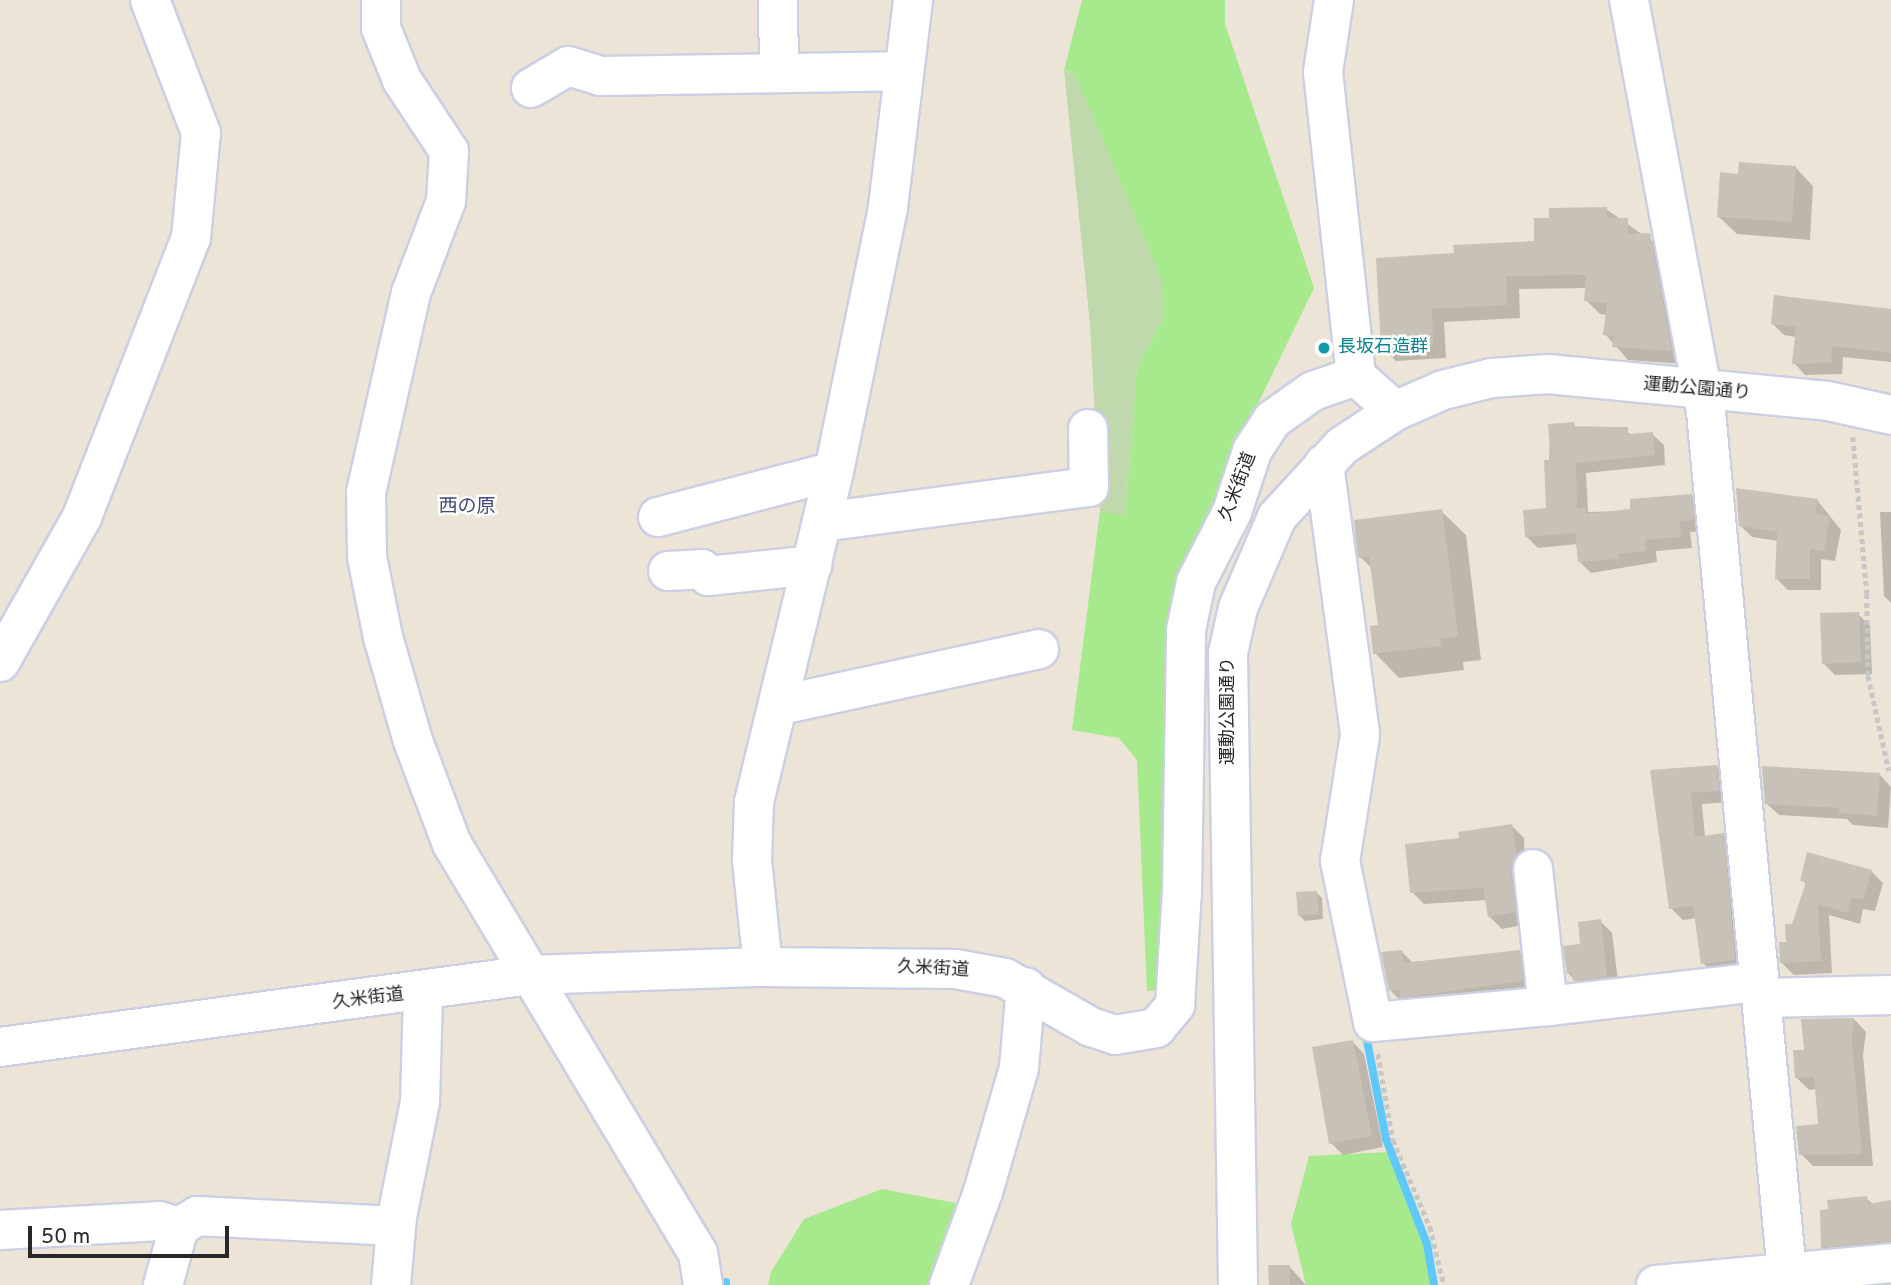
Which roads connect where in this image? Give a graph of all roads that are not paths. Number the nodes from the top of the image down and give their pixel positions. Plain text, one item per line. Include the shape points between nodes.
1 (150, 0) edge
2 (381, 0) edge
3 (778, 0) edge
4 (914, 0) edge
5 (1334, 0) edge
6 (1629, 0) edge
7 (901, 71) junction
8 (779, 72) junction
9 (531, 88) dead end
10 (1356, 376) junction
11 (1700, 391) junction
12 (1875, 410) edge
13 (1395, 411) junction
14 (1088, 429) dead end
15 (1324, 464) junction
16 (834, 471) junction
17 (658, 517) dead end
18 (822, 522) junction
19 (813, 565) junction
20 (668, 571) dead end
21 (1040, 649) dead end
22 (0, 662) edge
23 (780, 705) junction
24 (1533, 869) dead end
25 (762, 967) junction
26 (530, 975) junction
27 (1026, 987) junction
28 (1761, 990) junction
29 (423, 993) junction
30 (1891, 995) edge
31 (1548, 1006) junction
32 (0, 1047) edge
33 (396, 1226) junction
34 (179, 1227) junction
35 (0, 1230) edge
36 (1891, 1262) edge
37 (1787, 1279) edge
38 (163, 1285) edge
39 (391, 1285) edge
40 (703, 1285) edge
41 (949, 1285) edge
42 (1238, 1285) edge
43 (1656, 1285) edge

1 - 22 street via 201,132 191,238 82,517
2 - 26 street via 381,28 402,80 449,150 446,201 411,293 366,492 367,557 383,637 413,741 452,844
3 - 8 street
4 - 7 street
5 - 10 street via 1323,72
6 - 11 street
7 - 8 street
7 - 16 street via 888,207
8 - 9 street via 600,76 568,66
10 - 13 street
10 - 27 street, 久米街道 via 1305,396 1263,429 1232,512 1196,582 1185,631 1182,892 1175,1004 1156,1028 1115,1035 1091,1027
11 - 12 street, 運動公園通り
11 - 13 street, 運動公園通り via 1548,374 1492,378 1443,390
11 - 28 street
13 - 15 street, 運動公園通り
14 - 18 street via 1089,487
15 - 31 street via 1360,735 1339,861 1373,1022
15 - 42 street, 運動公園通り via 1277,517 1238,608 1228,653
16 - 17 street
16 - 18 street
18 - 19 street
19 - 20 street via 708,576 702,569
19 - 23 street
21 - 23 street
23 - 25 street via 754,802 752,861
24 - 31 street
25 - 26 street, 久米街道
25 - 27 street, 久米街道 via 956,968
26 - 29 street, 久米街道
26 - 40 street via 698,1253
27 - 41 street via 1019,1068 983,1192
28 - 30 street
28 - 31 street
28 - 37 street
29 - 32 street, 久米街道
29 - 33 street via 420,1102
33 - 34 street via 197,1216
33 - 39 street
34 - 35 street via 159,1221
34 - 38 street
36 - 37 street
37 - 43 street

